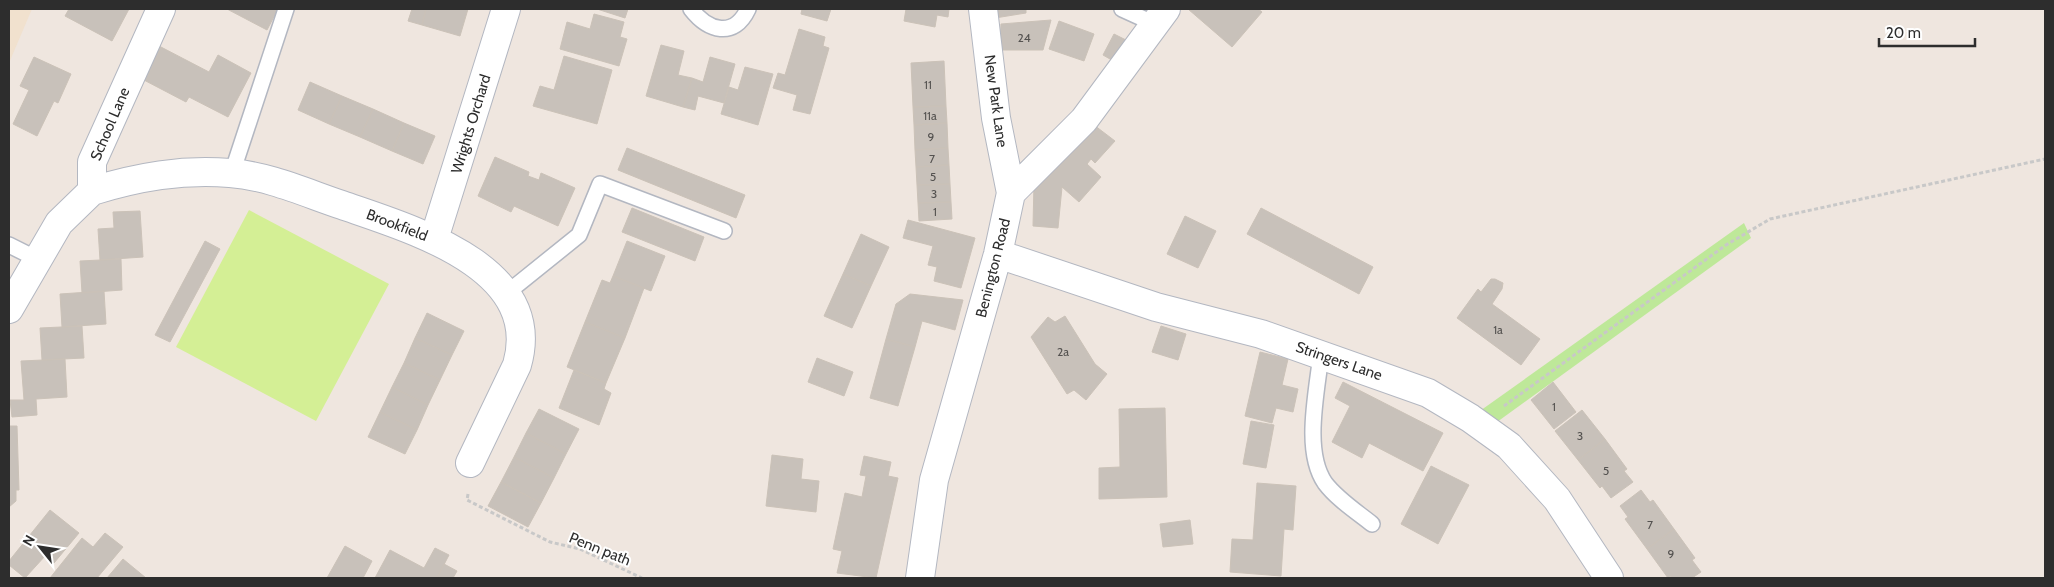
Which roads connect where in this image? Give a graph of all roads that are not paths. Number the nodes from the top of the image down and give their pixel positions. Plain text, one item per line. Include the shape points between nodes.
1 (161, 9) edge
2 (286, 9) edge
3 (506, 9) edge
4 (691, 9) edge
5 (748, 9) edge
6 (983, 9) edge
7 (1122, 9) edge
8 (1161, 16) edge
9 (232, 173) junction
10 (92, 191) junction
11 (1011, 193) junction
12 (724, 231) dead end
13 (434, 239) junction
14 (9, 245) edge
15 (998, 254) junction
16 (36, 259) junction
17 (506, 293) junction
18 (9, 309) edge
19 (1321, 354) junction
20 (470, 463) road end
21 (1372, 524) dead end
22 (920, 578) edge
23 (1609, 578) edge

1 - 10 street, School Lane via 92,162
2 - 9 lane
3 - 13 street, Wrights Orchard
4 - 5 lane via 702,23 731,28 742,20
6 - 11 street, New Park Lane via 996,118
7 - 8 lane
8 - 11 street via 1084,120
9 - 10 street, Brookfield via 170,173 141,177
9 - 13 street, Brookfield via 274,181
10 - 16 street via 59,223
11 - 15 street, Benington Road
12 - 17 lane via 600,184 578,235
13 - 17 street, Brookfield via 478,265
14 - 16 lane
15 - 19 street, Stringers Lane via 1156,307 1261,334
15 - 22 street, Benington Road via 934,480
16 - 18 street
17 - 20 street, Brookfield via 519,319 522,350 518,365
19 - 21 lane via 1312,448 1317,470 1326,485
19 - 23 street, Stringers Lane via 1428,393 1509,446 1557,499

